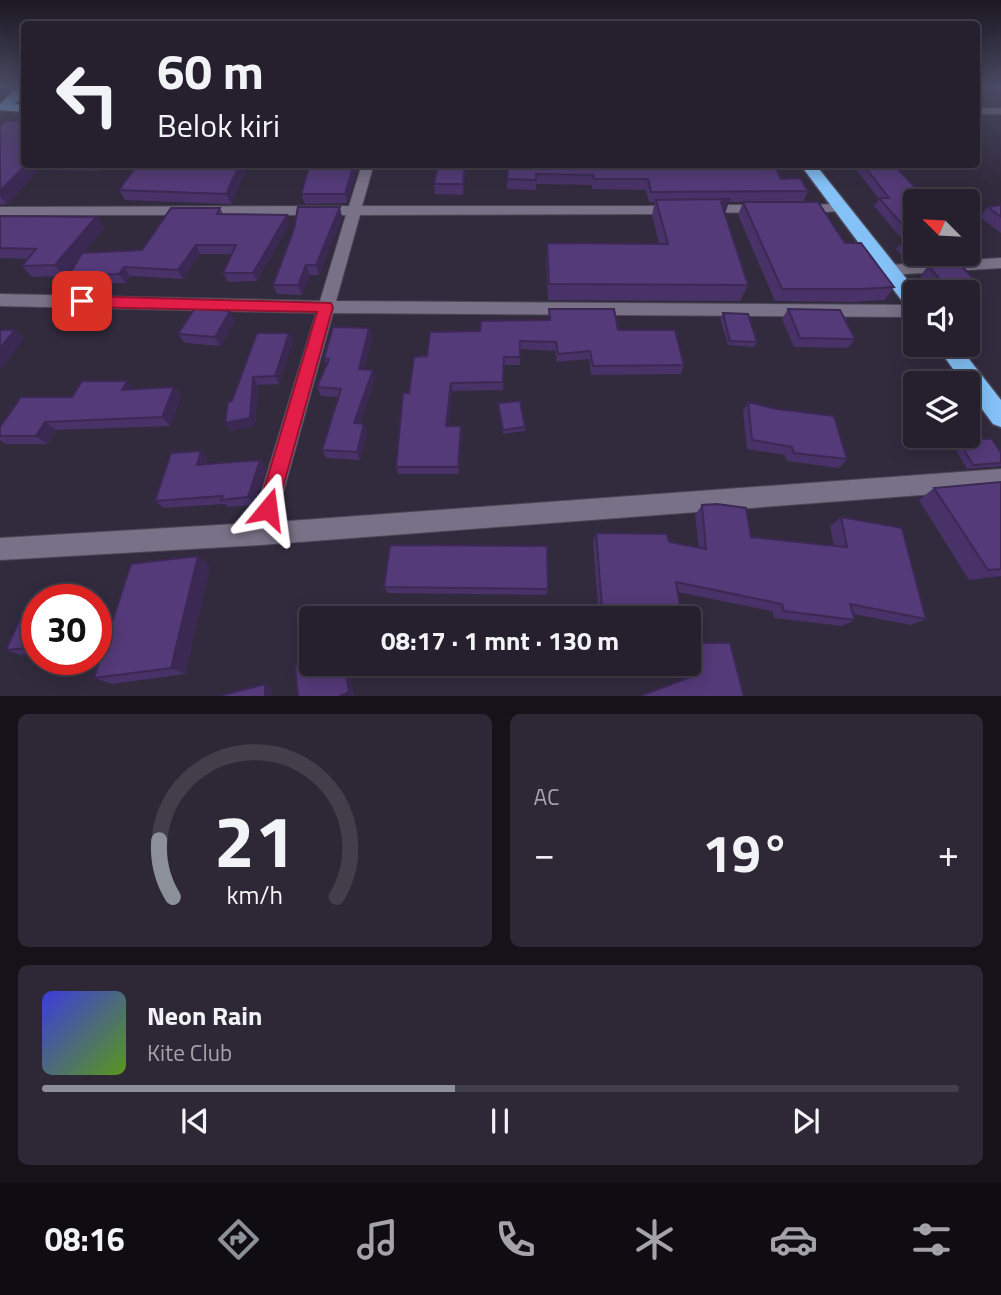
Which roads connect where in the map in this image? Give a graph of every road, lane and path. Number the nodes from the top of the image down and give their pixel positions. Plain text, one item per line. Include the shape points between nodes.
1 (367, 168) edge
2 (810, 168) edge
3 (841, 208) junction
4 (0, 211) edge
5 (355, 212) junction
6 (1001, 263) edge
7 (889, 270) junction
8 (903, 288) edge
9 (0, 300) edge
10 (326, 307) junction
11 (903, 311) edge
12 (955, 357) edge
13 (1001, 417) edge
14 (1001, 479) edge
15 (260, 534) junction
16 (0, 549) edge

1 - 5 street
2 - 3 highway
3 - 5 street
3 - 7 highway
4 - 5 street
5 - 10 street
6 - 7 street
7 - 8 highway
9 - 10 street
10 - 11 street
10 - 15 street
12 - 13 highway
14 - 15 street
15 - 16 street

